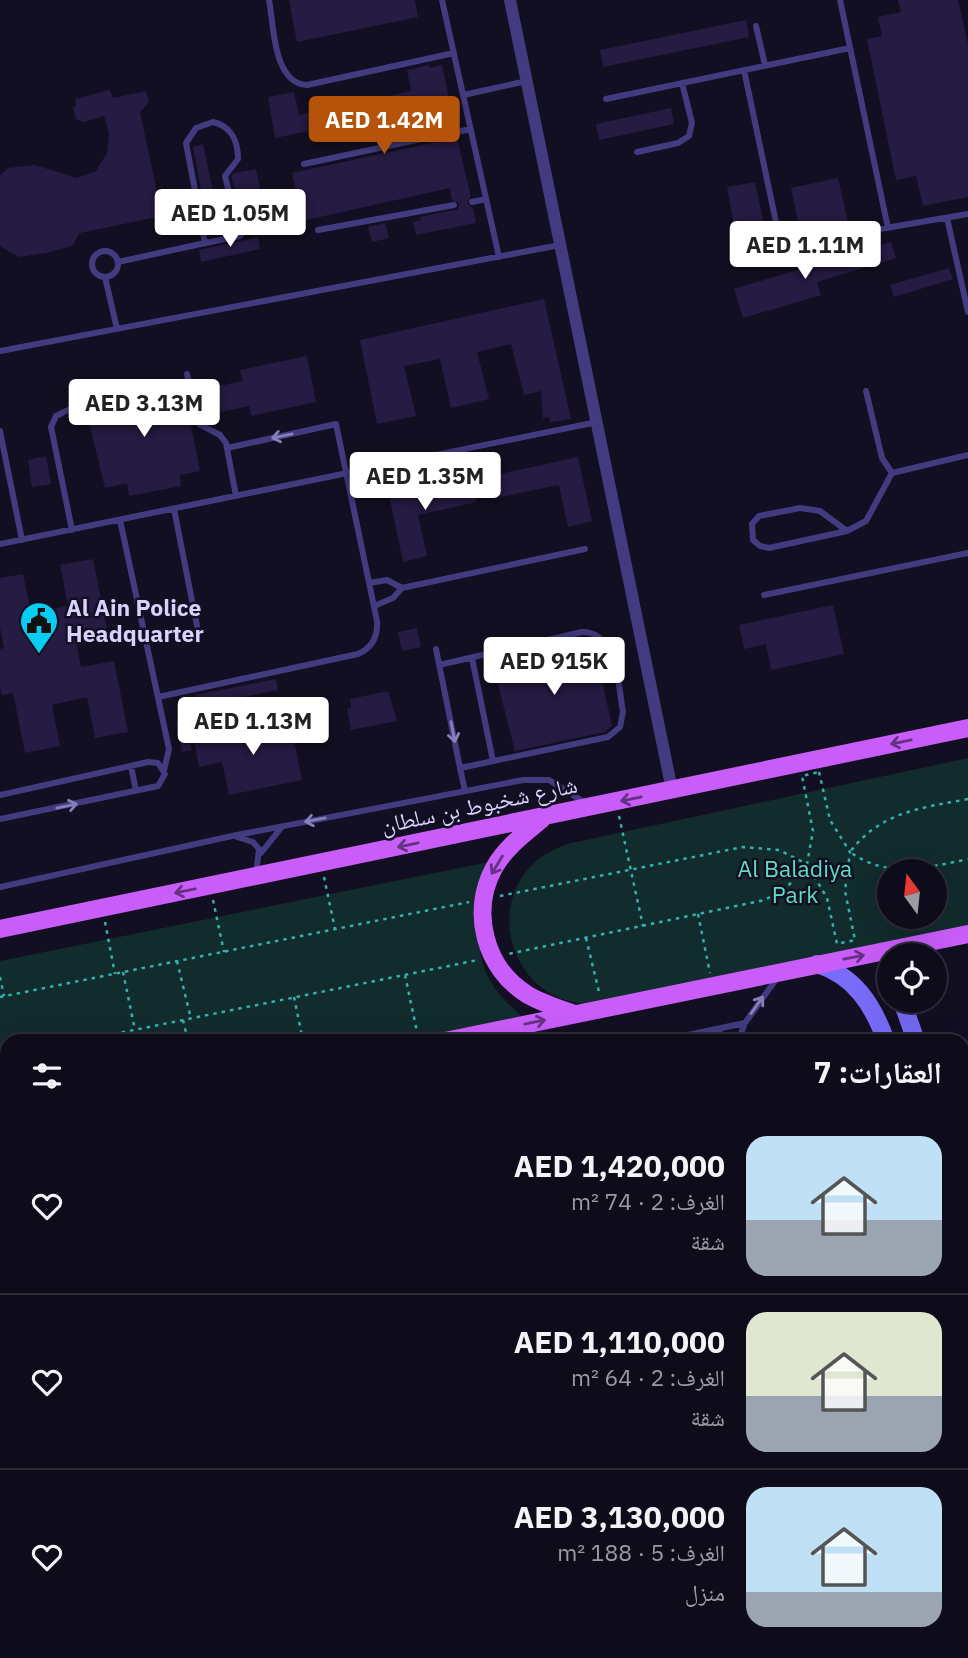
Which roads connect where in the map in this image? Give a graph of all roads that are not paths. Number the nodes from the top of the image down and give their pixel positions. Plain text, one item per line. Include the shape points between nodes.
1 (269, 0) edge
2 (442, 0) edge
3 (510, 0) edge
4 (840, 0) edge
5 (756, 26) dead end
6 (850, 48) junction
7 (454, 53) junction
8 (765, 65) junction
9 (744, 70) junction
10 (527, 81) junction
11 (682, 83) junction
12 (463, 95) junction
13 (606, 99) dead end
14 (471, 129) junction
15 (456, 132) dead end
16 (440, 135) dead end
17 (637, 152) dead end
18 (304, 164) dead end
19 (486, 199) junction
20 (471, 202) dead end
21 (454, 205) dead end
22 (968, 214) edge
23 (947, 218) junction
24 (888, 228) junction
25 (317, 230) dead end
26 (205, 243) junction
27 (560, 245) junction
28 (781, 246) junction
29 (746, 252) dead end
30 (499, 257) junction
31 (118, 262) junction
32 (105, 277) junction
33 (968, 312) edge
34 (117, 329) junction
35 (0, 351) edge
36 (187, 374) dead end
37 (866, 391) dead end
38 (72, 408) dead end
39 (597, 422) junction
40 (0, 431) edge
41 (227, 448) junction
42 (2, 454) edge
43 (968, 455) edge
44 (892, 473) junction
45 (346, 474) junction
46 (236, 496) junction
47 (174, 509) junction
48 (121, 520) junction
49 (72, 530) junction
50 (847, 531) junction
51 (22, 540) junction
52 (0, 544) edge
53 (585, 549) dead end
54 (968, 553) edge
55 (369, 583) junction
56 (402, 588) junction
57 (764, 595) dead end
58 (374, 606) junction
59 (197, 626) dead end
60 (436, 649) dead end
61 (472, 657) junction
62 (439, 665) junction
63 (158, 698) junction
64 (968, 728) edge
65 (494, 761) junction
66 (131, 766) junction
67 (460, 768) junction
68 (164, 770) junction
69 (672, 790) junction
70 (136, 791) junction
71 (465, 791) junction
72 (0, 795) edge
73 (592, 807) junction
74 (545, 816) junction
75 (0, 819) edge
76 (283, 826) junction
77 (232, 836) junction
78 (261, 853) junction
79 (256, 876) junction
80 (0, 887) edge
81 (0, 929) edge
82 (968, 934) edge
83 (936, 943) edge
84 (877, 955) edge
85 (817, 964) junction
86 (782, 972) junction
87 (906, 1013) edge
88 (575, 1014) junction
89 (745, 1023) junction
90 (720, 1029) junction
91 (494, 1031) junction
92 (479, 1034) edge
93 (502, 1034) edge
94 (695, 1034) edge
95 (719, 1034) edge
96 (741, 1034) edge
97 (883, 1034) edge
98 (913, 1034) edge

1 - 7 lane via 284,71 297,84
2 - 7 lane
3 - 10 street
4 - 6 lane
5 - 8 lane
6 - 8 lane
6 - 24 lane
7 - 12 lane
8 - 9 lane
9 - 11 lane
9 - 28 lane
10 - 12 lane
10 - 27 street
11 - 13 lane
11 - 17 lane via 692,123 689,136
12 - 14 lane
14 - 15 lane
14 - 19 lane
16 - 18 lane
19 - 20 lane
19 - 30 lane
21 - 25 lane
22 - 23 lane
23 - 24 lane
23 - 33 lane
24 - 28 lane
26 - 26 lane via 240,236 248,226 232,204 225,176 238,159 233,135 213,122 196,128 187,143
26 - 31 lane
27 - 30 lane
27 - 39 street
28 - 29 lane
30 - 34 lane
31 - 32 lane via 116,271
31 - 32 lane via 106,251 94,257 94,270
32 - 34 lane
34 - 35 lane
36 - 41 lane via 199,424 220,435
37 - 44 lane via 882,458
38 - 49 lane via 56,416 51,427
39 - 45 lane
39 - 69 street
40 - 42 lane
45 -> 41 lane via 336,424
41 - 46 lane
42 - 51 lane
43 - 44 lane
44 - 50 lane via 866,521
45 - 46 lane
45 - 55 lane
46 - 47 lane
47 - 48 lane
47 - 59 lane
48 - 49 lane
48 - 63 lane
49 - 51 lane
50 - 50 lane via 769,548 756,543 751,530 759,516 805,507 820,511
51 - 52 lane
53 - 56 lane
54 - 57 lane
55 - 56 lane via 387,580
55 - 58 lane
56 - 58 lane via 393,598
58 - 63 lane via 377,635 365,651
60 - 62 lane
61 - 62 lane
61 - 65 lane
61 - 65 lane via 588,632 605,640 613,662 623,712 617,731 608,737
62 -> 67 lane
63 - 68 lane via 169,749
64 -> 69 main road, شارع شخبوط بن سلطان
65 - 67 lane
66 - 68 lane via 153,762
66 - 70 lane
66 - 72 lane
67 - 71 lane
68 - 70 lane via 162,783
69 -> 73 main road, شارع شخبوط بن سلطان
75 -> 70 lane
71 - 73 lane via 540,779 556,783
71 -> 76 lane
73 - 74 main road, شارع شخبوط بن سلطان
74 -> 79 main road, شارع شخبوط بن سلطان
74 -> 88 main road via 495,867 484,899 483,929 501,971 527,994
76 - 77 lane
76 - 78 lane
77 - 78 lane via 253,842
77 - 80 lane
78 - 79 lane
79 -> 81 main road, شارع شخبوط بن سلطان
82 - 83 main road
85 -> 84 main road
85 - 86 main road
85 - 97 main road via 857,988 872,1007
86 - 88 main road
89 -> 86 lane
87 - 98 main road
91 -> 88 main road
89 - 90 lane
89 - 96 lane
90 - 94 lane
90 - 95 lane
91 - 92 main road
91 - 93 lane

